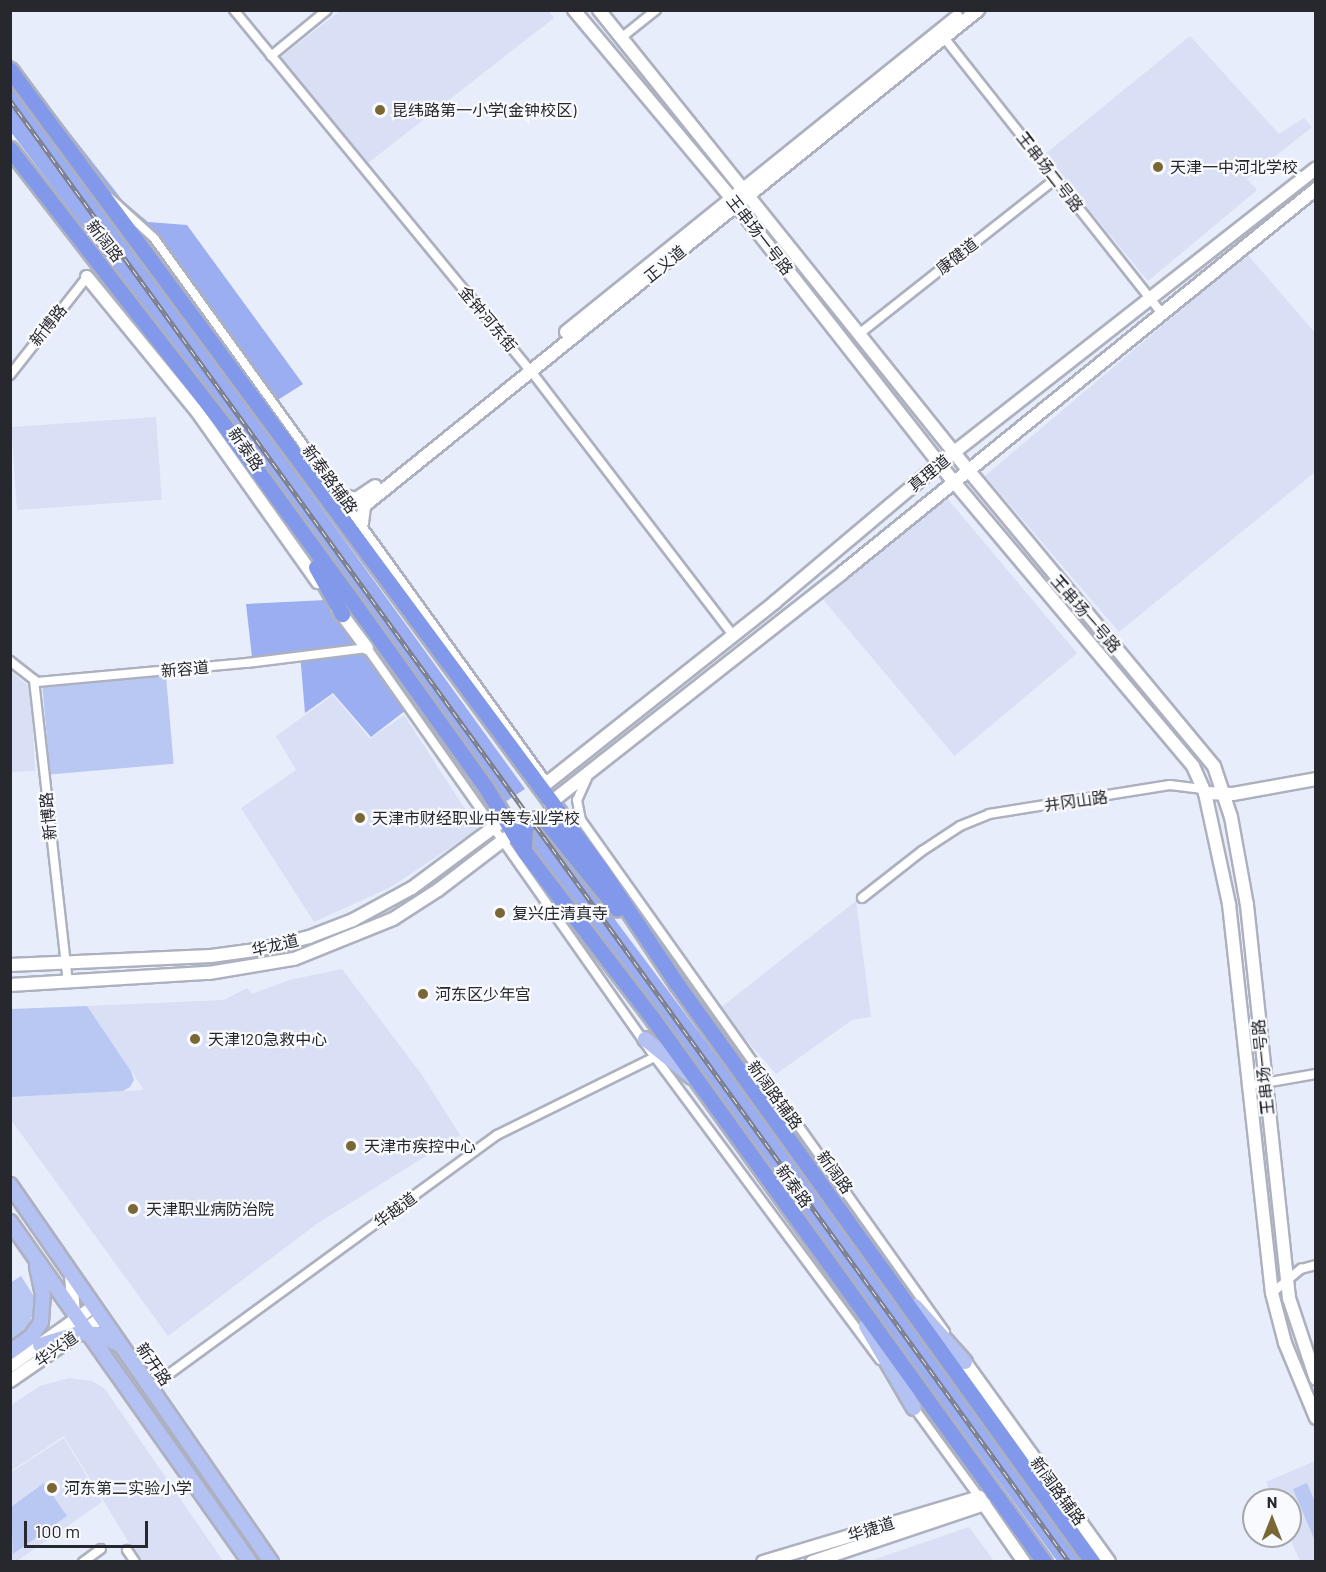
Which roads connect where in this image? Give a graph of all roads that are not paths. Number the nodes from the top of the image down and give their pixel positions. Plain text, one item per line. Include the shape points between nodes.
1 (234, 10) edge
2 (327, 10) edge
3 (574, 10) edge
4 (599, 10) edge
5 (656, 10) edge
6 (964, 10) edge
7 (978, 10) edge
8 (941, 35) junction
9 (621, 38) junction
10 (271, 56) junction
11 (11, 70) edge
12 (10, 149) edge
13 (1316, 168) edge
14 (1055, 178) junction
15 (98, 188) junction
16 (1316, 189) edge
17 (746, 193) junction
18 (734, 202) junction
19 (769, 228) dead end
20 (757, 239) dead end
21 (87, 277) joint
22 (1149, 296) junction
23 (1161, 312) junction
24 (859, 334) junction
25 (529, 368) junction
26 (10, 375) edge
27 (934, 431) dead end
28 (917, 444) dead end
29 (954, 453) junction
30 (251, 462) junction
31 (939, 464) junction
32 (969, 471) junction
33 (954, 482) junction
34 (341, 495) junction
35 (362, 523) junction
36 (342, 614) junction
37 (733, 635) junction
38 (367, 648) junction
39 (10, 661) edge
40 (37, 682) junction
41 (593, 769) junction
42 (1316, 777) edge
43 (547, 783) joint
44 (1204, 791) junction
45 (1225, 792) junction
46 (550, 803) junction
47 (1212, 825) dead end
48 (503, 830) junction
49 (525, 852) junction
50 (600, 868) junction
51 (862, 900) dead end
52 (658, 931) junction
53 (641, 932) junction
54 (66, 963) junction
55 (10, 965) edge
56 (68, 983) junction
57 (10, 985) edge
58 (645, 1039) junction
59 (655, 1057) junction
60 (1316, 1074) edge
61 (696, 1081) junction
62 (1265, 1083) junction
63 (1247, 1086) junction
64 (10, 1185) edge
65 (10, 1222) edge
66 (32, 1253) junction
67 (1316, 1265) edge
68 (71, 1274) junction
69 (1286, 1280) junction
70 (848, 1290) junction
71 (1272, 1293) junction
72 (97, 1312) junction
73 (77, 1326) junction
74 (122, 1348) junction
75 (43, 1350) junction
76 (10, 1352) edge
77 (10, 1366) edge
78 (960, 1367) junction
79 (1316, 1379) edge
80 (10, 1381) edge
81 (150, 1388) junction
82 (914, 1408) junction
83 (1316, 1418) edge
84 (981, 1500) junction
85 (101, 1549) dead end
86 (127, 1550) dead end
87 (83, 1562) edge
88 (135, 1562) edge
89 (250, 1562) edge
90 (271, 1562) edge
91 (763, 1562) edge
92 (812, 1562) edge
93 (1024, 1562) edge
94 (1044, 1562) edge
95 (1092, 1562) edge
96 (1110, 1562) edge

1 - 10 street, 金钟河东街
2 - 10 street
3 - 18 main road, 王串场一号路
4 - 9 main road, 王串场一号路
5 - 9 street
6 - 8 main road, 正义道
7 - 8 main road, 正义道
8 - 14 street, 王串场二号路
8 - 17 main road, 正义道
9 - 17 main road, 王串场一号路
10 - 25 street, 金钟河东街
11 - 15 highway
12 - 30 highway, 新阔路
13 - 22 main road, 真理道
14 - 22 street, 王串场二号路
14 - 24 street, 康健道
15 - 34 street, 新泰路辅路 via 153,238
15 - 46 highway, 新阔路
16 - 23 main road, 真理道
17 - 18 main road, 正义道
17 - 19 main road via 774,170 759,200
17 - 20 main road
17 - 24 main road, 王串场一号路
18 - 25 main road, 正义道
18 - 31 main road, 王串场一号路
21 - 26 street, 新博路
21 - 36 main road, 新泰路 via 216,437
22 - 23 street, 王串场二号路
22 - 29 main road, 真理道
23 - 32 main road, 真理道
24 - 29 main road, 王串场一号路
25 - 34 main road, 正义道 via 364,495 356,499
25 - 35 main road, 正义道 via 364,506
25 - 37 street, 金钟河东街
27 - 29 main road, 王串场一号路
28 - 31 main road, 王串场一号路
29 - 31 main road, 真理道
29 - 32 main road, 王串场一号路
30 - 36 highway via 273,505 324,579
30 - 48 highway, 新泰路 via 402,669
31 - 33 main road, 王串场一号路 via 935,467
31 - 37 main road, 真理道
32 - 33 main road, 真理道
32 - 45 main road, 王串场一号路 via 1207,755
33 - 41 main road, 真理道
33 - 44 main road, 王串场一号路 via 1188,759
34 - 35 street, 新泰路辅路
35 - 43 street, 新泰路辅路
36 - 38 main road, 新泰路
37 - 43 main road, 真理道
38 - 40 street, 新容道
38 - 48 street
39 - 40 street
40 - 54 street, 新博路 via 48,831
41 - 46 main road, 真理道
41 - 52 street, 新阔路辅路 via 578,792 578,815
42 - 45 main road, 井冈山路
44 - 45 main road, 井冈山路
44 - 47 main road, 王串场一号路
44 - 51 street, 井冈山路 via 1170,785 989,814 937,841
44 - 63 main road, 王串场一号路 via 1229,904
45 - 62 main road, 王串场一号路 via 1247,905
46 - 50 highway, 新阔路
48 - 49 highway, 新泰路
48 - 54 main road, 华龙道 via 404,893 354,920 309,937 220,955
48 - 56 main road via 393,919 314,952 240,970
48 - 58 street
49 - 53 highway via 525,826 536,819 545,820 583,870
49 - 61 highway, 新泰路
50 - 52 street
50 - 53 highway, 新阔路
52 - 78 street, 新阔路辅路
53 - 78 highway, 新阔路 via 896,1288
54 - 55 main road, 华龙道
54 - 56 street, 新博路
56 - 57 main road
58 - 59 street
58 - 61 main road
59 - 81 street, 华越道 via 497,1135
59 - 82 street
60 - 62 street
61 - 70 highway, 新泰路
62 - 63 street
62 - 69 main road, 王串场一号路
63 - 71 main road, 王串场一号路
64 - 68 main road, 新开路
65 - 66 main road
66 - 73 main road
66 - 76 main road via 42,1286 43,1313 37,1330
67 - 69 street via 1301,1269
68 - 72 main road, 新开路
68 - 73 main road
69 - 71 street
69 - 79 main road, 王串场一号路 via 1293,1315
70 - 82 main road
70 - 94 highway, 新泰路
71 - 83 main road, 王串场一号路 via 1286,1343
72 - 73 main road, 华兴道
72 - 74 main road, 新开路
73 - 74 main road
73 - 75 main road
73 - 89 main road
74 - 81 main road, 新开路
75 - 77 main road, 华兴道
75 - 80 main road, 华兴道
78 - 95 highway, 新阔路
78 - 96 main road, 新阔路辅路
81 - 90 main road, 新开路
82 - 84 street
84 - 91 main road, 华捷道
84 - 92 main road, 华捷道
84 - 93 main road
85 - 87 street
86 - 88 street

